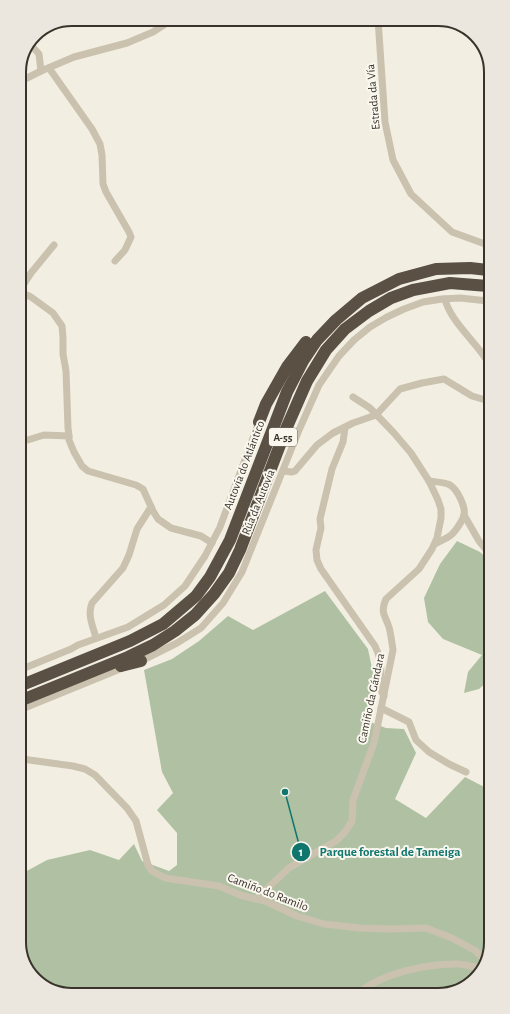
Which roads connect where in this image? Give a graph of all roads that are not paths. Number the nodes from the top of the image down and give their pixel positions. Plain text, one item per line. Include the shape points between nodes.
1 (162, 26) edge
2 (378, 26) edge
3 (33, 48) edge
4 (49, 68) junction
5 (41, 71) junction
6 (26, 78) edge
7 (484, 244) edge
8 (54, 245) dead end
9 (115, 261) dead end
10 (484, 270) edge
11 (26, 281) edge
12 (484, 286) edge
13 (26, 294) edge
14 (362, 298) junction
15 (445, 299) junction
16 (484, 301) edge
17 (484, 354) edge
18 (353, 397) dead end
19 (484, 400) edge
20 (376, 415) junction
21 (258, 422) joint
22 (345, 428) junction
23 (69, 436) junction
24 (26, 440) edge
25 (283, 471) junction
26 (429, 481) junction
27 (151, 507) junction
28 (464, 515) junction
29 (212, 543) junction
30 (434, 544) junction
31 (484, 547) edge
32 (96, 638) junction
33 (141, 661) junction
34 (26, 667) edge
35 (75, 678) junction
36 (26, 683) edge
37 (384, 696) junction
38 (26, 699) edge
39 (26, 708) edge
40 (381, 708) junction
41 (26, 760) edge
42 (466, 772) dead end
43 (256, 899) junction
44 (481, 957) edge
45 (476, 968) edge
46 (365, 988) edge

1 - 4 street via 147,35 74,57
2 - 7 street, Estrada da Vía via 385,122 393,160 411,194 452,232
3 - 5 street via 39,54
4 - 5 street
4 - 9 street via 100,144 103,184 131,237 125,250
5 - 6 street
8 - 11 street
10 - 14 highway, Autovía do Atlántico / A-55 via 436,269 399,279
12 - 35 highway, A-55 via 450,284 413,290 391,298 345,329 326,350 308,381 286,429 240,550 229,573 214,594 195,615 153,645
13 - 23 street via 53,313 62,326
14 - 21 highway via 338,310 316,329 287,367
14 - 36 highway, Autovía do Atlántico / A-55 via 317,340 303,361 287,392 230,540 210,577 196,596 162,624 130,641
15 - 16 street, Rúa da Autovía
15 - 17 street via 451,314
15 - 25 street, Rúa da Autovía via 423,302 387,317 370,327 339,356 319,385
18 - 20 street, Camiño da Gándara
19 - 20 street via 472,396 444,379 400,389
20 - 22 street
20 - 26 street, Camiño da Gándara via 394,433
21 - 29 street
22 - 25 street via 317,445 295,471
22 - 37 street via 320,519 317,560 375,646 380,658 380,690
23 - 24 street via 44,435
23 - 27 street via 82,466 88,471 136,485 142,489
25 - 33 street, Rúa da Autovía via 242,572 223,603 201,628
26 - 28 street via 451,486 460,496
26 - 30 street, Camiño da Gándara via 441,508
27 - 29 street via 158,520 171,528 201,536
27 - 32 street via 137,529 123,568 92,603 90,617
28 - 30 street via 452,535
28 - 31 street
29 - 32 street via 185,586 164,605 128,627
30 - 37 street, Camiño da Gándara via 420,569 386,599 384,605 383,614 389,627 393,650
32 - 34 street
33 - 35 highway
33 - 39 street, Rúa da Autovía
35 - 38 highway, A-55
37 - 40 street, Camiño da Gándara
40 - 42 street via 409,722 416,740 429,752
40 - 43 street, Camiño da Gándara via 374,743 353,800 352,821 345,832 336,841 289,868
41 - 43 street, Camiño do Ramilo via 73,766 95,775 136,821 148,865 165,878 219,886
43 - 44 street, Camiño do Ramilo via 324,924 360,928 426,928 452,938 476,951
45 - 46 street via 457,964 433,966 397,973

